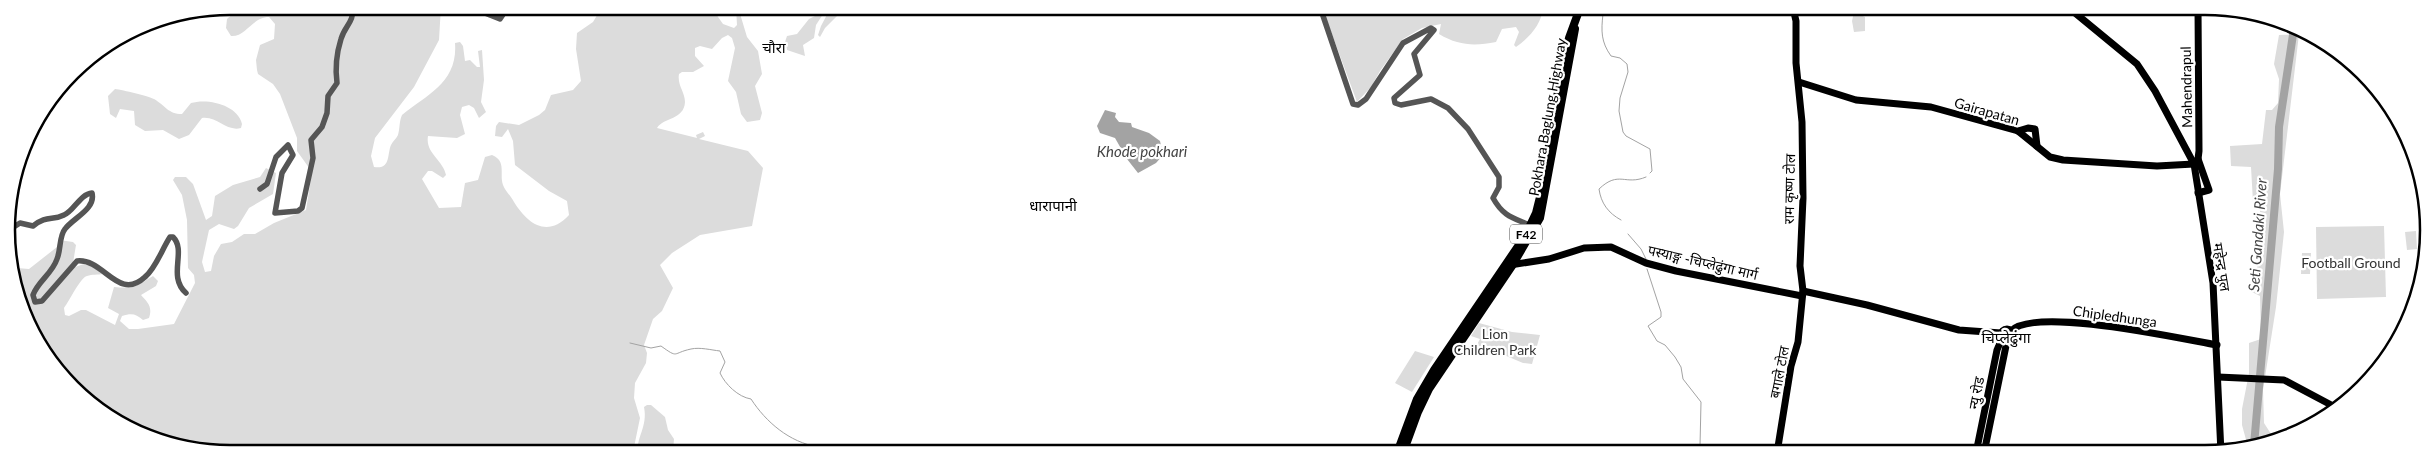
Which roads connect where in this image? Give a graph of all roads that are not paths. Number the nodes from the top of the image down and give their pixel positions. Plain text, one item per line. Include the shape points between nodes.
1 (353, 15) edge
2 (489, 15) edge
3 (502, 15) edge
4 (1323, 15) edge
5 (1578, 15) edge
6 (1795, 15) edge
7 (1797, 15) edge
8 (2077, 15) edge
9 (2198, 15) edge
10 (1796, 21) junction
11 (1799, 82) junction
12 (2018, 131) junction
13 (2037, 146) junction
14 (2196, 161) junction
15 (260, 190) dead end
16 (15, 226) edge
17 (1533, 226) junction
18 (1510, 265) junction
19 (186, 293) dead end
20 (1803, 293) junction
21 (2003, 337) junction
22 (2217, 345) junction
23 (2218, 377) junction
24 (2331, 405) edge
25 (1400, 445) edge
26 (1406, 445) edge
27 (1778, 445) edge
28 (1978, 445) edge
29 (1985, 445) edge
30 (2220, 445) edge

1 - 15 street via 337,53 337,83 328,96 322,127 312,140 313,158 302,208 275,213 282,172 293,155 288,145 276,157 268,184
2 - 3 street via 500,19
4 - 17 street via 1353,104 1358,105 1366,100 1403,43 1423,31 1434,30 1414,54 1420,75 1394,98 1395,103 1401,105 1431,99 1448,108 1468,129 1499,177 1499,187 1493,198 1500,211
5 - 17 highway, Pokhara Baglung Highway / F42 via 1546,196
6 - 10 main road
7 - 10 main road
8 - 14 main road via 2136,64
9 - 14 main road, Mahendrapul
10 - 11 main road, राम कृष्ण टोल
11 - 12 main road, Gairapatan via 1856,100 1930,107
11 - 20 main road, राम कृष्ण टोल
12 - 13 main road, Gairapatan
12 - 13 main road via 2035,129
13 - 14 main road, Gairapatan via 2050,157 2063,160 2157,166
14 - 22 main road, महेन्द्र पुल via 2198,193 2214,283
16 - 19 street via 34,226 45,218 64,215 92,192 88,208 63,230 58,259 48,277 34,290 35,302 42,301 77,261 103,269 118,284 130,285 146,277 170,237 177,243 177,280
17 - 18 highway, Pokhara Baglung Highway / F42
18 - 20 main road, पस्याङ्ग -चिप्लेढुंगा मार्ग via 1550,259 1584,248 1611,247 1646,263 1669,269
18 - 25 highway, Pokhara Baglung Highway / F42 via 1434,370 1418,399
18 - 26 highway, Pokhara Baglung Highway / F42 via 1429,389
20 - 21 main road via 1867,305 1959,330
20 - 27 main road, बगाले टोल via 1798,342
21 - 22 main road, Chipledhunga via 2005,330 2055,321 2087,323
21 - 28 main road, न्यु रोड via 1997,350
21 - 29 main road, न्यु रोड
22 - 23 main road, महेन्द्र पुल
23 - 24 main road via 2280,379
23 - 30 main road, महेन्द्र पुल

